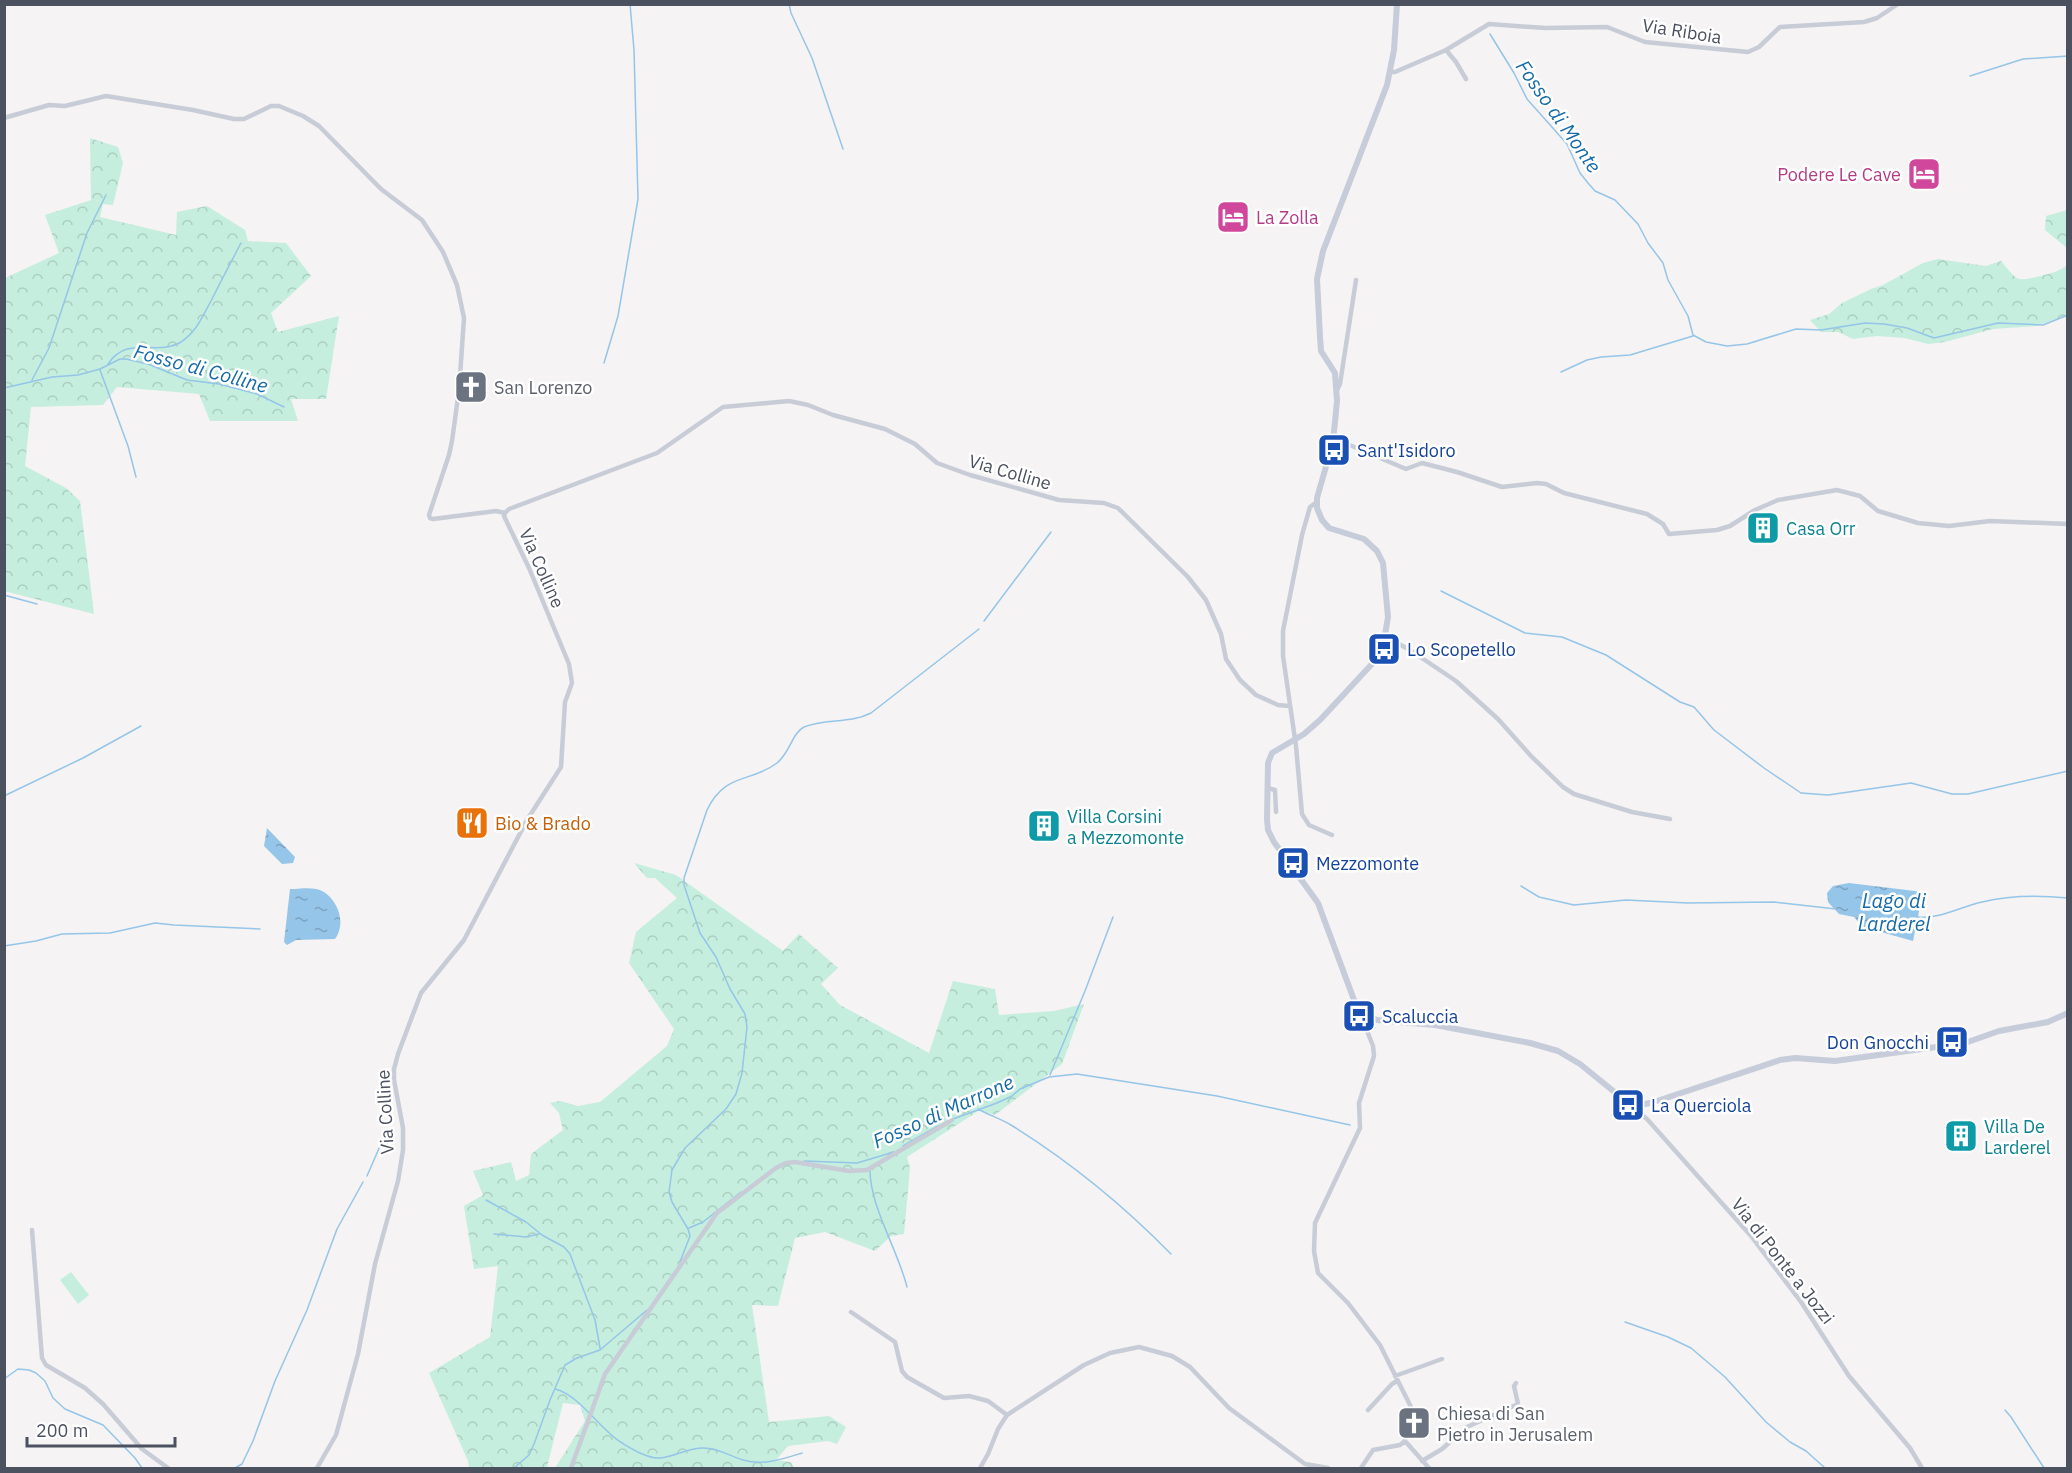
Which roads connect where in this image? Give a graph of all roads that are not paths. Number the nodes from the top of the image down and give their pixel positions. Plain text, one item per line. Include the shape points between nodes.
1 (1397, 4) edge
2 (1898, 4) edge
3 (1446, 50) junction
4 (1390, 72) junction
5 (1466, 79) dead end
6 (4, 118) edge
7 (1356, 280) dead end
8 (1337, 390) junction
9 (1333, 442) junction
10 (1317, 502) junction
11 (505, 513) junction
12 (2067, 524) edge
13 (1384, 641) junction
14 (1289, 706) junction
15 (1294, 739) junction
16 (1268, 788) junction
17 (1276, 812) dead end
18 (1670, 819) dead end
19 (1332, 835) dead end
20 (2067, 1013) edge
21 (1363, 1014) junction
22 (1636, 1106) junction
23 (952, 1120) dead end
24 (32, 1230) dead end
25 (851, 1312) dead end
26 (1442, 1359) dead end
27 (1396, 1378) junction
28 (1516, 1383) dead end
29 (1368, 1410) dead end
30 (1007, 1415) junction
31 (1405, 1442) junction
32 (1422, 1461) junction
33 (168, 1468) edge
34 (317, 1468) edge
35 (571, 1468) edge
36 (980, 1468) edge
37 (1328, 1468) edge
38 (1361, 1468) edge
39 (1429, 1468) edge
40 (1922, 1468) edge

1 - 4 main road
2 - 3 street, Via Riboia via 1864,22 1780,27 1759,48 1748,52 1645,42 1607,27 1489,24
3 - 4 street, Via Riboia
3 - 5 street
4 - 8 main road via 1318,268 1321,351 1334,370
6 - 11 street via 49,105 65,106 106,96 244,119 279,106 319,126 381,189 422,220 443,252 457,285 464,318 459,390 450,448 429,514 433,519
7 - 8 street
8 - 9 main road
9 - 10 main road
9 - 12 street via 1406,469 1422,463 1503,487 1546,484 1564,493 1647,514 1663,524 1669,534 1717,530 1778,500 1837,490 1860,496 1878,511 1894,517 1936,526 1990,520
10 - 13 main road via 1319,515 1329,528 1364,539 1380,555 1389,607
10 - 14 street via 1310,507 1302,535 1283,631
11 - 14 street, Via Colline via 657,453 723,406 789,401 808,405 885,429 915,444 937,463 970,475 1059,500 1104,503 1118,508 1206,600 1221,634 1226,659 1240,680 1256,695
11 - 34 street, Via Colline via 569,664 572,683 564,702 561,767 527,820 464,940 421,993 398,1054 394,1080 403,1134 398,1181 336,1435
13 - 15 main road via 1371,665 1333,708
13 - 18 street via 1410,650 1463,687 1563,788 1632,812
14 - 15 street
15 - 16 main road via 1272,753
15 - 19 street via 1303,817 1309,825
16 - 17 street via 1275,790
16 - 21 main road via 1271,836 1318,903 1352,998
20 - 22 main road via 2048,1022 1999,1031 1965,1043 1835,1061 1780,1060
21 - 22 main road via 1377,1020 1435,1025 1558,1051
21 - 27 street via 1374,1056 1359,1103 1360,1128 1315,1223 1314,1257 1318,1273 1348,1303 1380,1345
22 - 40 street, Via di Ponte a Jozzi via 1750,1236 1801,1302 1849,1376 1910,1448
23 - 35 street via 867,1170 786,1163 717,1213 605,1374
24 - 33 street via 42,1358 46,1365 85,1388 142,1449
25 - 30 street via 894,1342 907,1377 944,1398 969,1396 988,1401
26 - 27 street
27 - 29 street
27 - 31 street via 1412,1410
28 - 32 street via 1518,1404 1467,1427
30 - 36 street
30 - 37 street via 1084,1365 1110,1353 1139,1347 1172,1356 1191,1367 1229,1408 1305,1464
31 - 32 street
31 - 38 street via 1373,1450
32 - 39 street

